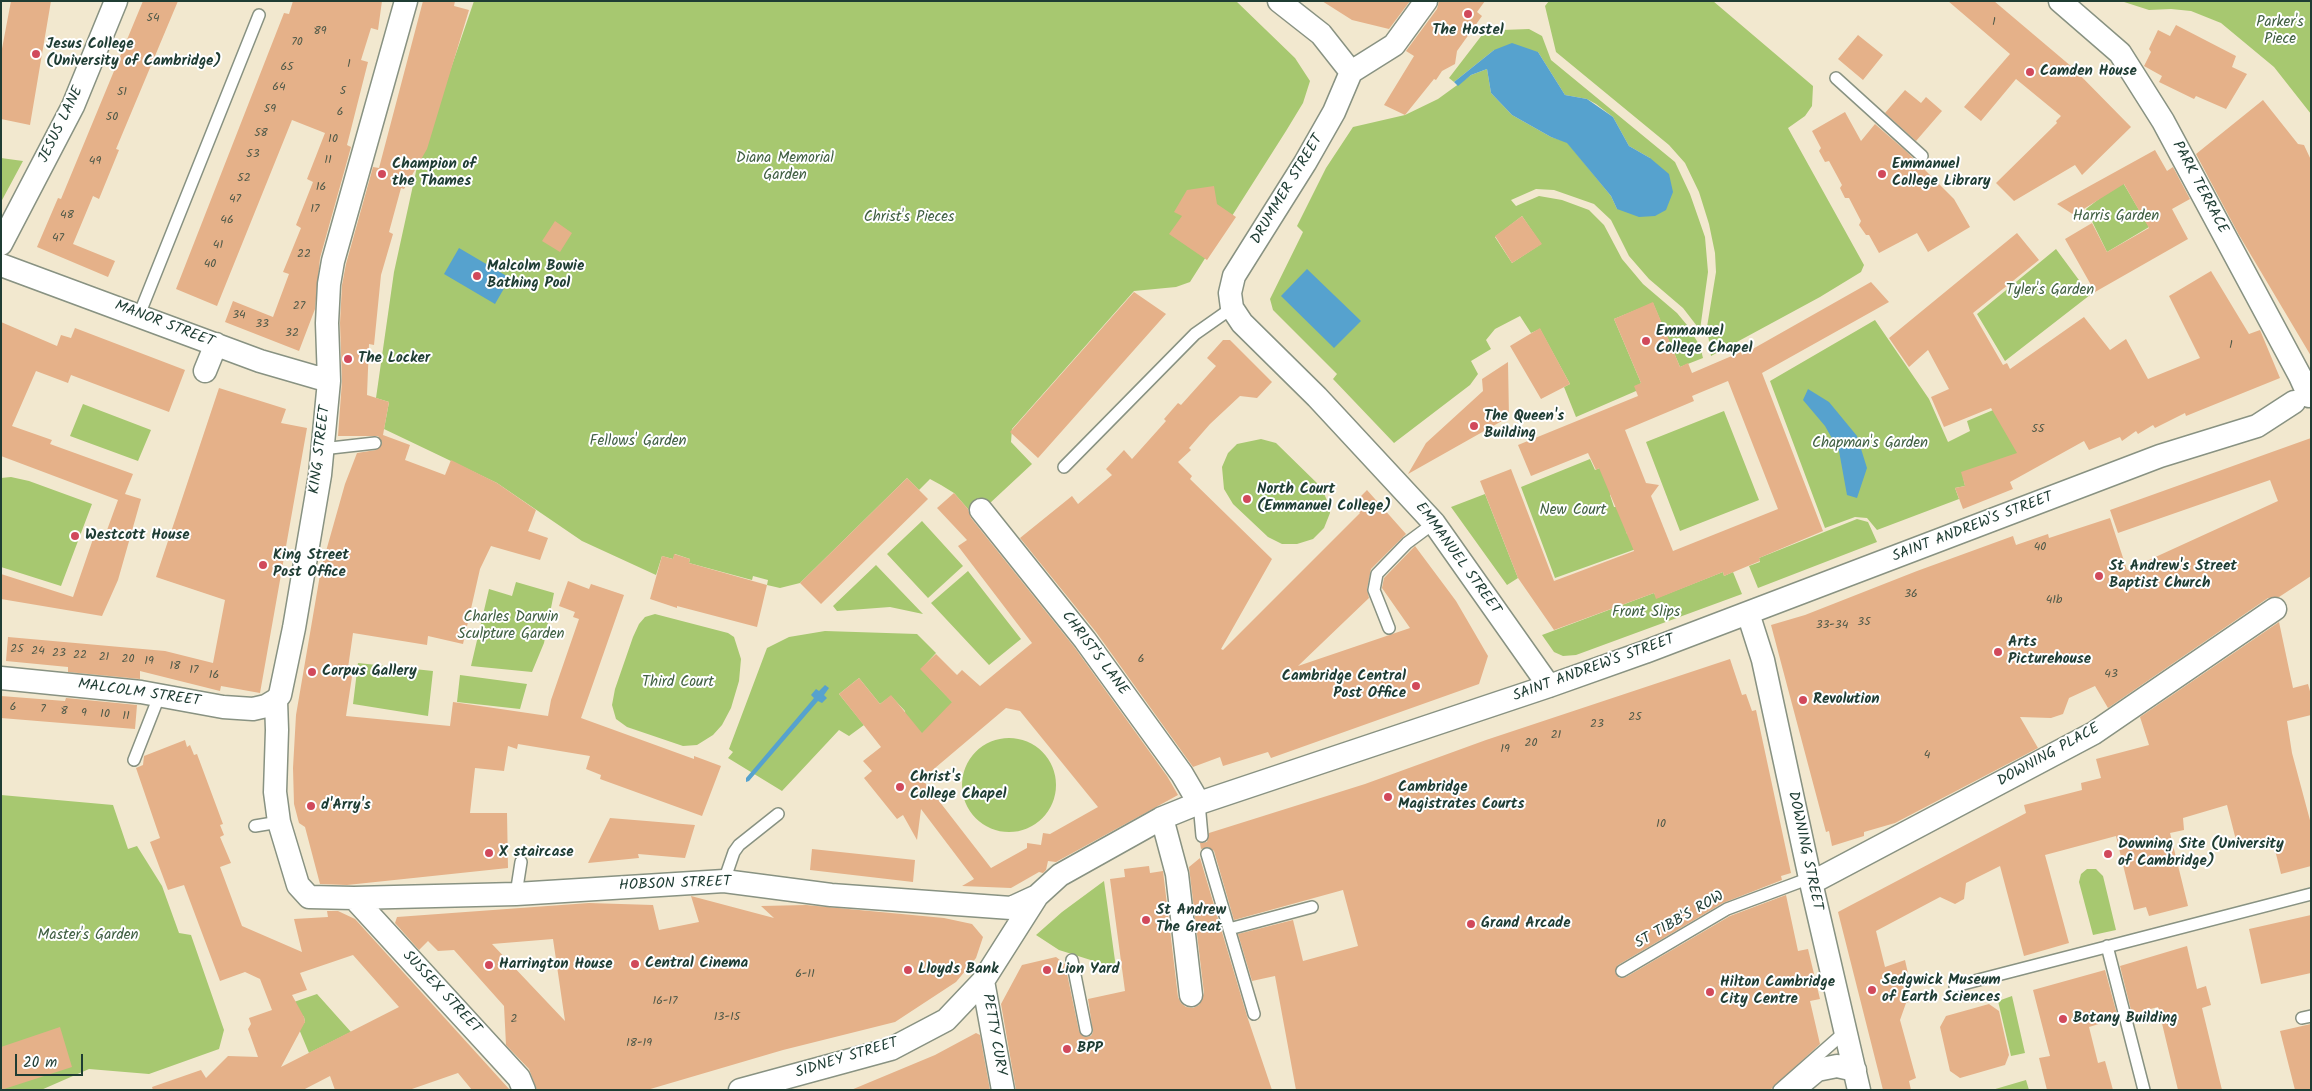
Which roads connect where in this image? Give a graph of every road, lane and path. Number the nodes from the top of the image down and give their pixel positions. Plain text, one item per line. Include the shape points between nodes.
1 (116, 1) edge
2 (406, 1) edge
3 (1279, 1) edge
4 (1426, 1) edge
5 (2060, 1) edge
6 (259, 15) dead end
7 (1351, 72) junction
8 (1836, 78) dead end
9 (1922, 156) dead end
10 (1, 244) edge
11 (1, 264) edge
12 (1232, 308) junction
13 (139, 315) junction
14 (216, 344) junction
15 (205, 371) dead end
16 (329, 381) junction
17 (2305, 398) edge
18 (375, 443) dead end
19 (322, 450) junction
20 (1064, 467) dead end
21 (981, 510) dead end
22 (1434, 523) junction
23 (2275, 609) dead end
24 (1748, 613) junction
25 (1389, 628) dead end
26 (1, 678) edge
27 (1549, 686) junction
28 (160, 694) junction
29 (276, 700) junction
30 (134, 760) dead end
31 (1200, 803) junction
32 (778, 814) dead end
33 (1162, 818) junction
34 (279, 822) junction
35 (255, 826) dead end
36 (1202, 836) dead end
37 (1207, 854) dead end
38 (521, 862) dead end
39 (724, 881) junction
40 (1810, 881) junction
41 (516, 894) junction
42 (2311, 894) edge
43 (1037, 896) junction
44 (310, 897) joint
45 (354, 898) junction
46 (1312, 907) dead end
47 (1229, 929) junction
48 (2107, 946) junction
49 (1072, 960) dead end
50 (1622, 971) dead end
51 (983, 981) junction
52 (1955, 986) dead end
53 (1191, 995) dead end
54 (1254, 1014) dead end
55 (1086, 1030) dead end
56 (1846, 1031) junction
57 (1857, 1080) edge
58 (1797, 1087) edge
59 (524, 1090) edge
60 (740, 1090) edge
61 (1003, 1090) edge
62 (1779, 1090) edge
63 (2144, 1090) edge

1 - 10 street, JESUS LANE via 73,106
2 - 16 street, KING STREET via 333,261 327,323
3 - 7 street via 1321,34
4 - 7 street via 1394,45
5 - 17 street, PARK TERRACE via 2120,53 2158,112 2296,368
6 - 13 lane
7 - 12 street, DRUMMER STREET via 1334,112 1305,163 1234,276 1230,293
8 - 9 lane
11 - 13 street, MANOR STREET
12 - 20 lane via 1195,334
12 - 22 street, EMMANUEL STREET via 1242,323 1317,397
13 - 14 street, MANOR STREET
14 - 15 street
14 - 16 street, MANOR STREET
16 - 19 street, KING STREET
17 - 24 street, SAINT ANDREW'S STREET via 2209,429 2160,456
18 - 19 lane
19 - 29 street, KING STREET via 294,628 280,695
21 - 31 street, CHRIST'S LANE via 1085,640
22 - 25 lane via 1407,543 1378,574 1374,590
22 - 27 street, EMMANUEL STREET
23 - 40 street, DOWNING PLACE via 2094,733
24 - 27 street, SAINT ANDREW'S STREET
24 - 40 street, DOWNING STREET via 1763,660
26 - 28 street, MALCOLM STREET
27 - 31 street, SAINT ANDREW'S STREET
28 - 29 street, MALCOLM STREET via 223,707 266,706
28 - 30 lane
29 - 34 street, KING STREET via 275,792
31 - 33 street, SAINT ANDREW'S STREET
31 - 36 lane
32 - 39 lane via 739,845
33 - 43 street, SAINT ANDREW'S STREET via 1060,875
33 - 53 street via 1177,874
34 - 35 lane
34 - 44 street, KING STREET via 298,885
37 - 47 lane
38 - 41 lane
39 - 41 street, HOBSON STREET
39 - 43 street, HOBSON STREET via 831,895 1011,908
40 - 50 lane, ST TIBB'S ROW via 1727,909
40 - 56 street, DOWNING STREET
41 - 45 street, HOBSON STREET
42 - 48 lane
43 - 51 street, SIDNEY STREET
44 - 45 street, HOBSON STREET
45 - 59 street, SUSSEX STREET via 519,1078
46 - 47 lane
47 - 54 lane
48 - 52 lane
48 - 63 lane
49 - 55 lane
51 - 60 street, SIDNEY STREET via 946,1020 891,1049
51 - 61 street, PETTY CURY
56 - 57 street, DOWNING STREET
56 - 62 lane
57 - 58 street via 1836,1066 1817,1070

